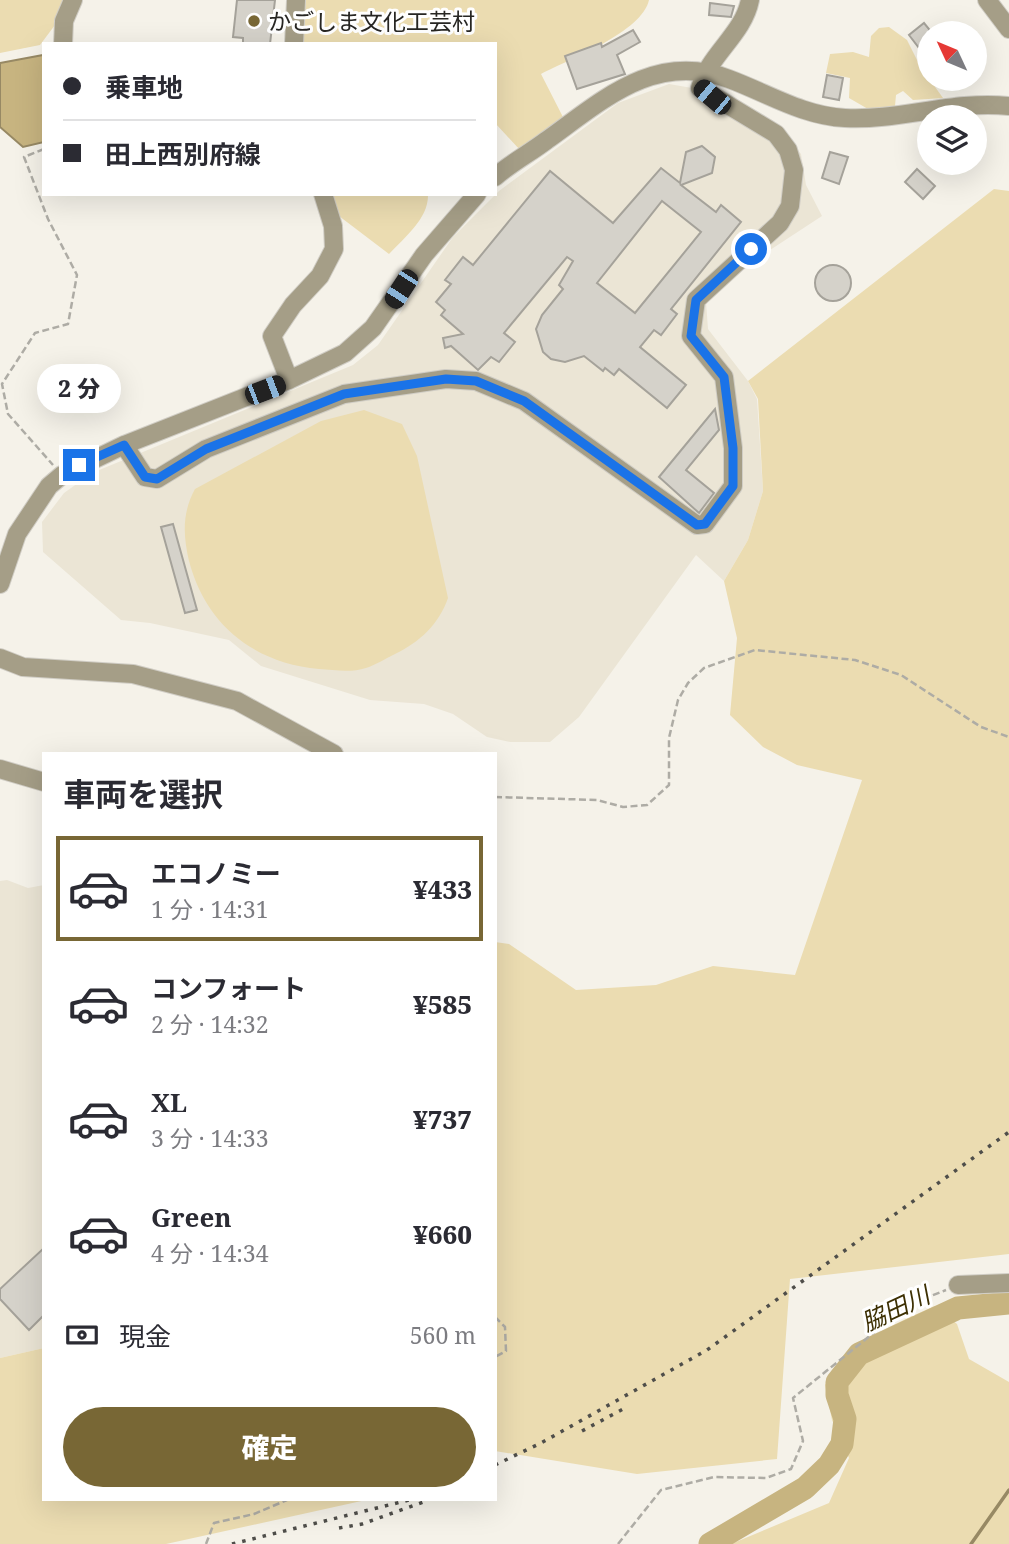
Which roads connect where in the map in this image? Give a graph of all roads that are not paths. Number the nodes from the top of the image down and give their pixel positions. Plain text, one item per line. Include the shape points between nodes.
1 (73, 0) edge
2 (296, 0) edge
3 (750, 0) edge
4 (988, 0) edge
5 (1009, 29) edge
6 (63, 42) edge
7 (294, 42) edge
8 (704, 73) junction
9 (1009, 106) edge
10 (497, 176) edge
11 (324, 196) edge
12 (475, 196) edge
13 (289, 380) junction
14 (124, 445) junction
15 (3, 562) edge
16 (0, 584) edge
17 (0, 658) edge
18 (330, 752) edge
19 (0, 769) edge
20 (42, 781) edge
21 (1009, 1283) edge
22 (958, 1285) road end

1 - 6 street via 64,21
2 - 7 street
3 - 8 street via 740,29
4 - 5 street
8 - 9 street via 795,107 845,118 951,106
8 - 10 street via 654,75 617,89
8 - 14 street via 700,88 776,134 788,150 794,170 790,206 780,223 696,300 691,336 724,377 733,448 733,486 705,524 697,525 524,401 476,381 446,379 344,394 206,449 157,479 145,477
11 - 13 street via 334,249 320,275 272,336
12 - 13 street via 424,255 373,328 345,353
13 - 14 street
14 - 15 street via 62,475 32,509
15 - 16 street
17 - 18 street via 23,667 133,674 237,701
19 - 20 street
21 - 22 street

